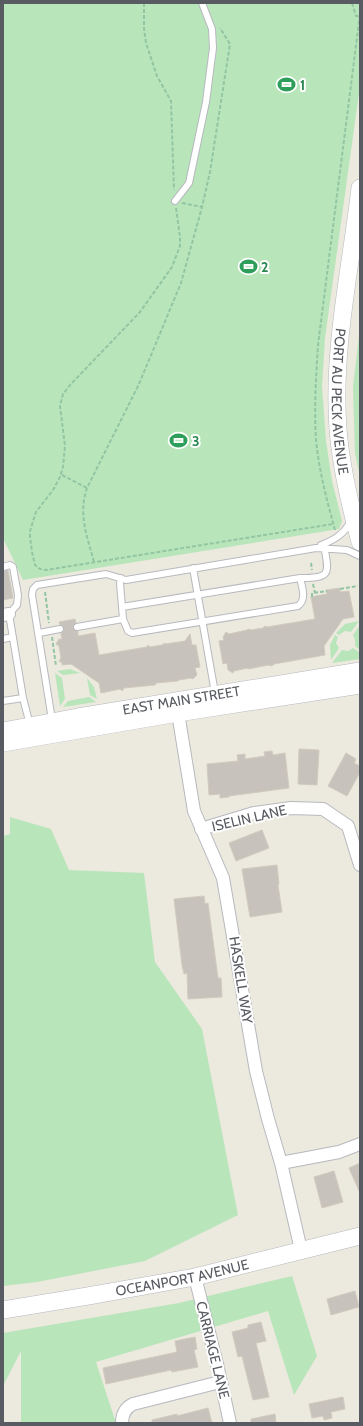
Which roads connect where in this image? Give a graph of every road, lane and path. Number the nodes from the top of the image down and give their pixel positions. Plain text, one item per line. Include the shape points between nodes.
1 (144, 3) edge
2 (202, 3) edge
3 (352, 3) edge
4 (207, 14) junction
5 (360, 15) edge
6 (344, 149) dead end
7 (360, 188) edge
8 (175, 201) junction
9 (202, 207) junction
10 (61, 474) junction
11 (87, 488) junction
12 (352, 516) junction
13 (333, 524) dead end
14 (360, 542) edge
15 (324, 546) junction
16 (343, 549) junction
17 (360, 556) edge
18 (94, 562) junction
19 (327, 562) junction
20 (3, 567) edge
21 (193, 568) junction
22 (121, 578) junction
23 (300, 578) junction
24 (313, 582) dead end
25 (358, 586) dead end
26 (340, 589) dead end
27 (44, 590) dead end
28 (327, 591) dead end
29 (315, 593) junction
30 (198, 595) junction
31 (312, 596) dead end
32 (122, 607) junction
33 (6, 614) edge
34 (123, 619) junction
35 (203, 622) junction
36 (50, 626) dead end
37 (77, 627) dead end
38 (60, 629) dead end
39 (39, 633) junction
40 (13, 637) junction
41 (52, 637) dead end
42 (3, 639) edge
43 (56, 666) dead end
44 (360, 671) edge
45 (360, 685) edge
46 (216, 694) junction
47 (24, 698) junction
48 (3, 701) edge
49 (178, 713) junction
50 (52, 721) junction
51 (3, 731) edge
52 (31, 732) junction
53 (3, 743) edge
54 (201, 829) junction
55 (360, 865) edge
56 (360, 1144) edge
57 (281, 1164) junction
58 (360, 1236) edge
59 (301, 1250) junction
60 (195, 1277) junction
61 (3, 1310) edge
62 (220, 1382) junction
63 (122, 1423) edge
64 (230, 1423) edge

1 - 8 path via 146,43 158,76 171,101
2 - 4 lane
3 - 5 path via 356,16
4 - 8 lane via 213,38 206,102 189,183
4 - 9 path via 222,30 230,44 218,132
5 - 6 path
7 - 12 main road, PORT AU PECK AVENUE via 341,330 337,396 341,458
8 - 9 path
8 - 10 path via 180,241 172,268 140,312 63,394 60,412 65,456
9 - 11 path via 181,284 155,348
10 - 11 path
10 - 18 path via 53,490 36,512 32,524 30,537 35,564 42,571
11 - 18 path via 83,515
12 - 14 main road, PORT AU PECK AVENUE
12 - 15 lane via 344,532
13 - 18 path
15 - 16 lane
15 - 19 lane
15 - 21 lane
16 - 17 lane
16 - 19 lane via 330,552
19 - 23 lane via 325,575
20 - 33 lane via 13,567 18,595 17,605
21 - 22 lane via 126,580
21 - 30 lane
22 - 32 lane
22 - 39 lane via 106,574 37,585 32,592
23 - 30 lane
23 - 35 lane via 304,597 298,606
24 - 29 path
25 - 26 path
27 - 36 path
28 - 29 path
29 - 31 path via 312,593
30 - 32 lane
30 - 35 lane
32 - 34 lane
33 - 40 lane
34 - 35 lane via 128,631 132,633
34 - 37 lane
35 - 46 lane
38 - 39 lane
39 - 50 lane
40 - 42 lane
40 - 47 lane
41 - 43 path
44 - 46 main road, EAST MAIN STREET
45 - 49 main road, EAST MAIN STREET
46 - 50 main road, EAST MAIN STREET
47 - 48 lane
47 - 52 lane
49 - 52 main road, EAST MAIN STREET
49 - 54 street, HASKELL WAY via 194,811
50 - 52 main road, EAST MAIN STREET
51 - 52 main road, EAST MAIN STREET
52 - 53 main road, EAST MAIN STREET
54 - 55 street, ISELIN LANE via 254,814 290,808 323,809 348,826
54 - 57 street, HASKELL WAY via 223,878 256,1071
56 - 57 street via 338,1152
57 - 59 street, HASKELL WAY
58 - 59 main road, OCEANPORT AVENUE
59 - 60 main road, OCEANPORT AVENUE
60 - 61 main road, OCEANPORT AVENUE
60 - 62 street, CARRIAGE LANE
62 - 63 street via 133,1404 123,1414
62 - 64 street, CARRIAGE LANE

